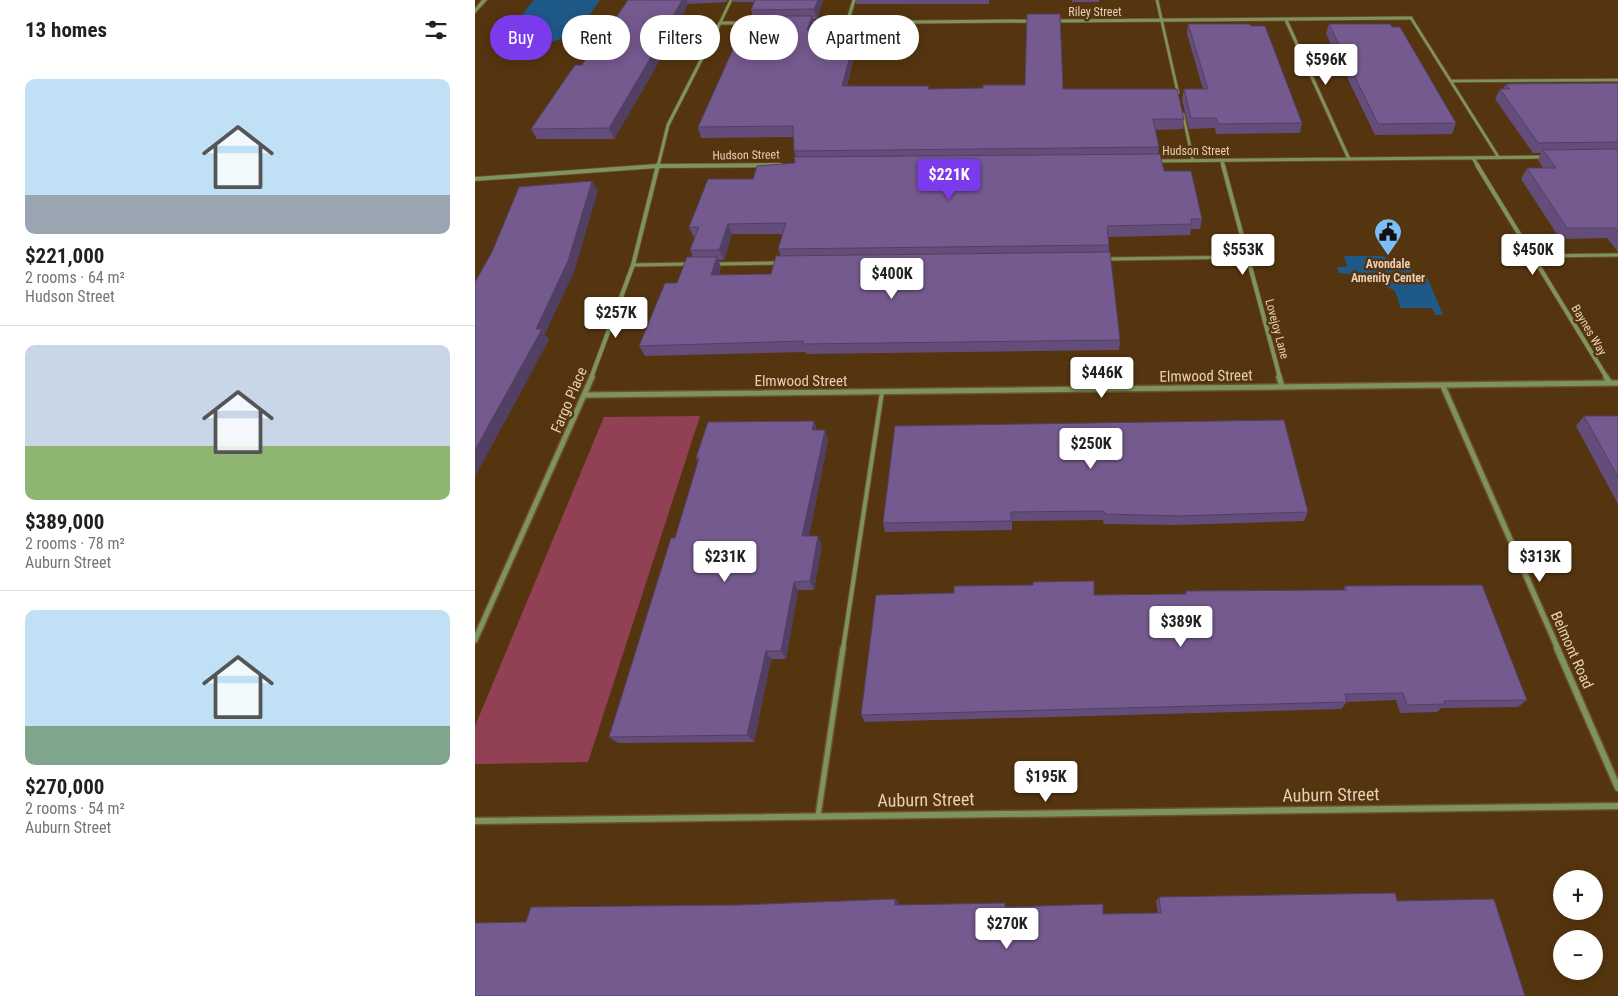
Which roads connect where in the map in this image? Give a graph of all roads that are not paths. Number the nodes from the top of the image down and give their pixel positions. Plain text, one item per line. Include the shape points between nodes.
1 (485, 0) edge
2 (731, 0) edge
3 (854, 0) edge
4 (1157, 0) edge
5 (475, 12) edge
6 (849, 15) edge
7 (1411, 18) joint
8 (1286, 20) junction
9 (1034, 21) edge
10 (1054, 21) edge
11 (1162, 21) junction
12 (919, 22) edge
13 (720, 23) joint
14 (730, 23) edge
15 (798, 23) edge
16 (808, 23) edge
17 (701, 60) edge
18 (1618, 80) edge
19 (1451, 81) junction
20 (1179, 95) edge
21 (1181, 105) edge
22 (1549, 157) edge
23 (1473, 158) junction
24 (1499, 158) junction
25 (1349, 159) junction
26 (1154, 161) edge
27 (1193, 161) junction
28 (1223, 161) junction
29 (786, 165) edge
30 (657, 166) junction
31 (475, 179) edge
32 (1618, 255) edge
33 (1532, 256) junction
34 (1247, 257) junction
35 (1099, 259) edge
36 (782, 263) edge
37 (693, 264) edge
38 (713, 264) edge
39 (633, 265) junction
40 (1610, 383) junction
41 (1618, 383) edge
42 (1443, 386) junction
43 (1281, 387) junction
44 (882, 392) junction
45 (585, 395) junction
46 (475, 640) edge
47 (1618, 788) edge
48 (1618, 806) edge
49 (818, 816) junction
50 (475, 821) edge

1 - 5 street
2 - 13 lane
3 - 6 street
4 - 11 lane
7 - 8 street, Riley Street
7 - 19 lane
8 - 11 street, Riley Street
8 - 25 street
9 - 12 street
10 - 11 street, Riley Street
11 - 20 lane
13 - 14 street
15 - 16 street
17 - 30 street, Fargo Place via 668,125
18 - 19 lane
19 - 24 lane
21 - 27 lane
22 - 24 street, Hudson Street
23 - 24 street, Hudson Street
23 - 25 street, Hudson Street
23 - 33 street, Baynes Way
25 - 28 street, Hudson Street
26 - 27 street, Hudson Street
27 - 28 street, Hudson Street
28 - 34 street, Lovejoy Lane
29 - 30 street, Hudson Street
30 - 31 street, Hudson Street
30 - 39 street, Fargo Place
32 - 33 lane
33 - 40 street, Baynes Way
34 - 35 lane
34 - 43 street, Lovejoy Lane
36 - 38 lane
37 - 39 lane
39 - 45 street, Fargo Place
40 - 41 street, Elmwood Street
40 - 42 street, Elmwood Street
42 - 43 street, Elmwood Street
42 - 47 street, Belmont Road
43 - 44 street, Elmwood Street
44 - 45 street, Elmwood Street
44 - 49 lane
45 - 46 street, Fargo Place
48 - 49 street, Auburn Street
49 - 50 street, Auburn Street

